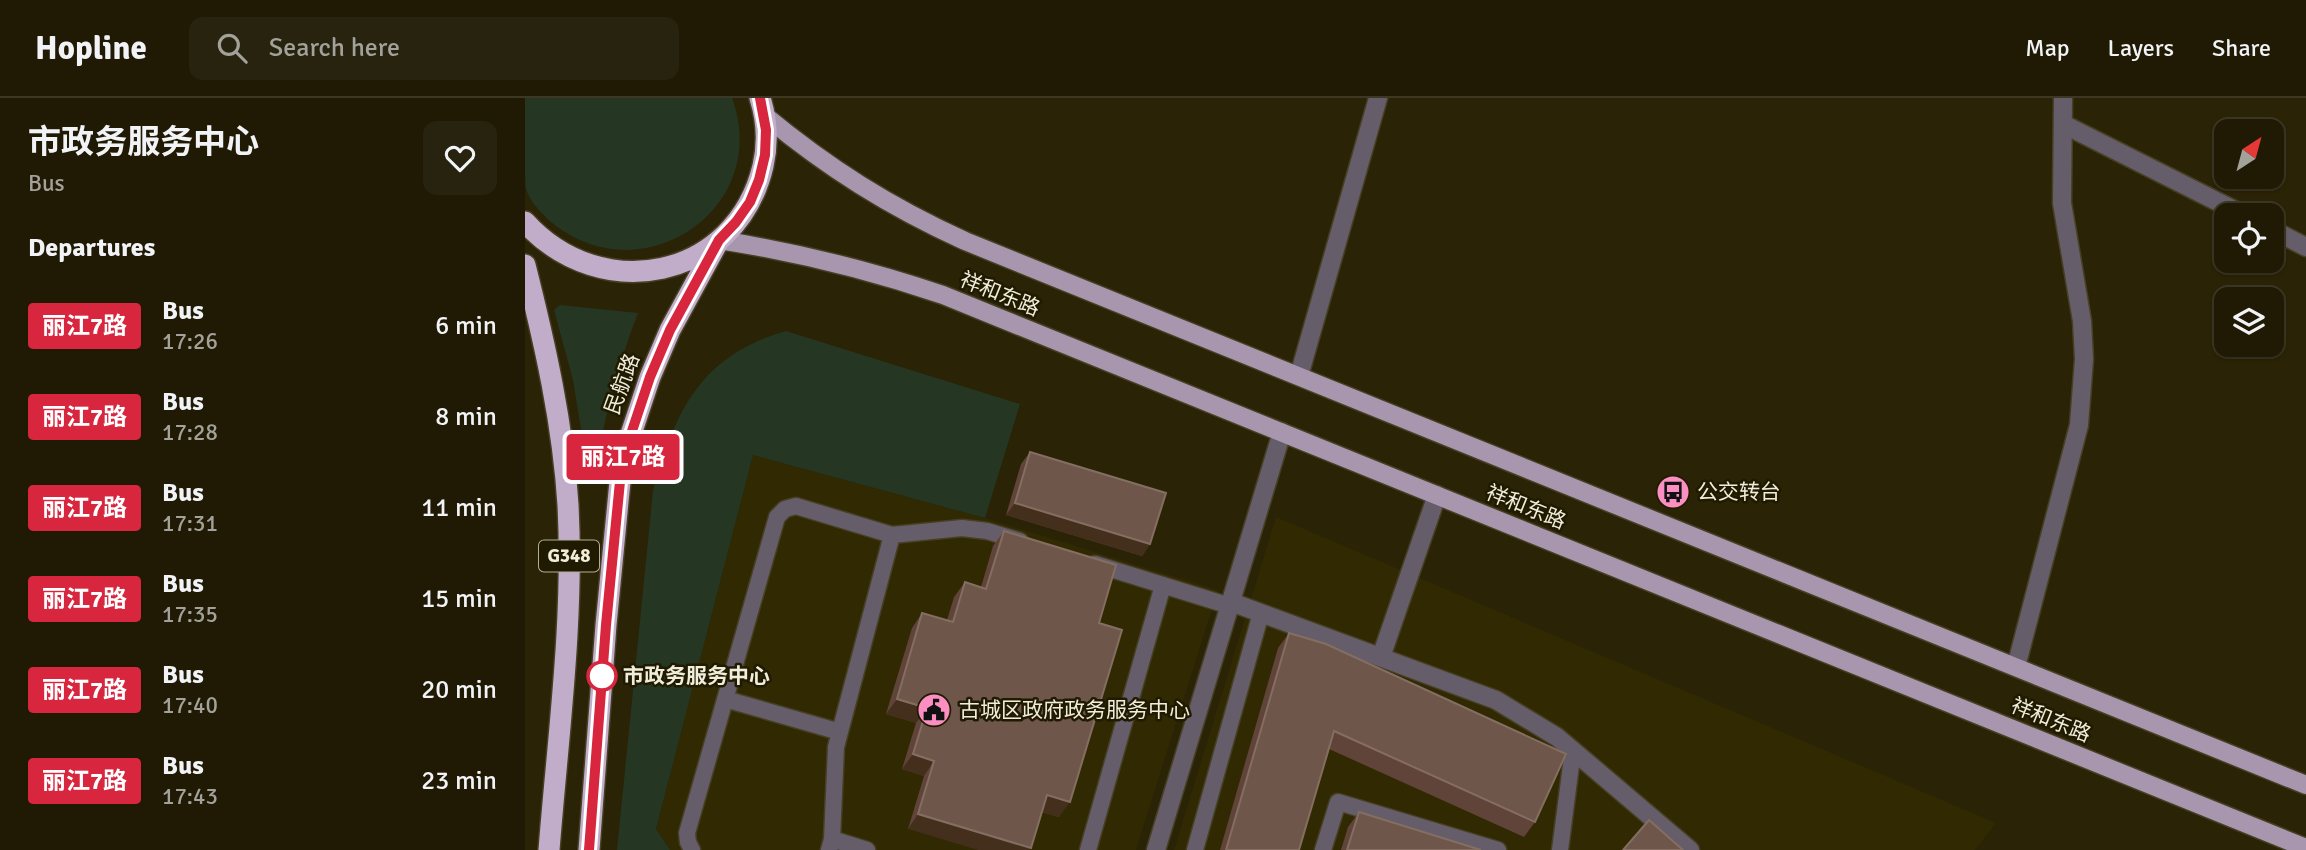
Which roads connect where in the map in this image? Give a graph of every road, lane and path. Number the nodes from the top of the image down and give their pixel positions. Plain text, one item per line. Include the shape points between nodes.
1 (1378, 98) edge
2 (2063, 98) edge
3 (766, 104) edge
4 (2063, 124) junction
5 (2220, 203) edge
6 (525, 222) edge
7 (2284, 236) edge
8 (719, 240) junction
9 (2306, 247) edge
10 (525, 265) edge
11 (1299, 376) junction
12 (1282, 432) junction
13 (1437, 495) junction
14 (892, 535) junction
15 (1037, 547) edge
16 (1075, 558) edge
17 (1163, 585) junction
18 (1231, 604) junction
19 (1261, 613) junction
20 (1381, 657) junction
21 (2016, 667) junction
22 (725, 699) junction
23 (840, 732) junction
24 (1573, 750) junction
25 (2306, 785) edge
26 (831, 844) edge
27 (2306, 848) edge
28 (549, 850) edge
29 (589, 850) edge
30 (692, 850) edge
31 (867, 850) edge
32 (1088, 850) edge
33 (1156, 850) edge
34 (1195, 850) edge
35 (1323, 850) edge
36 (1498, 850) edge
37 (1560, 850) edge
38 (1690, 850) edge

1 - 11 street
2 - 4 street
3 - 8 highway, G348 via 765,155 759,180 743,212
3 - 11 main road, 祥和东路 via 807,151 927,224
4 - 5 street
4 - 21 street via 2061,203 2082,321 2083,392 2079,425
6 - 8 highway, G348 via 557,251 604,270 653,271 698,254
7 - 9 street
8 - 12 main road, 祥和东路 via 814,257 918,286
8 - 29 highway, 民航路 / G348 via 670,330 622,461
10 - 28 highway, G348 via 554,387 568,504 567,618
11 - 21 main road, 祥和东路
12 - 13 main road, 祥和东路
12 - 18 street
13 - 20 street
13 - 27 main road, 祥和东路
14 - 15 lane via 962,528
14 - 22 lane via 796,506 785,509 777,517
14 - 23 lane
16 - 17 lane
17 - 18 lane
17 - 32 lane
18 - 19 street
18 - 33 street
19 - 20 street
19 - 34 lane
20 - 24 street via 1496,700
21 - 25 main road, 祥和东路
22 - 23 lane
22 - 30 lane via 687,833
23 - 26 lane
24 - 37 lane
24 - 38 street
26 - 31 lane
35 - 36 lane via 1338,802

